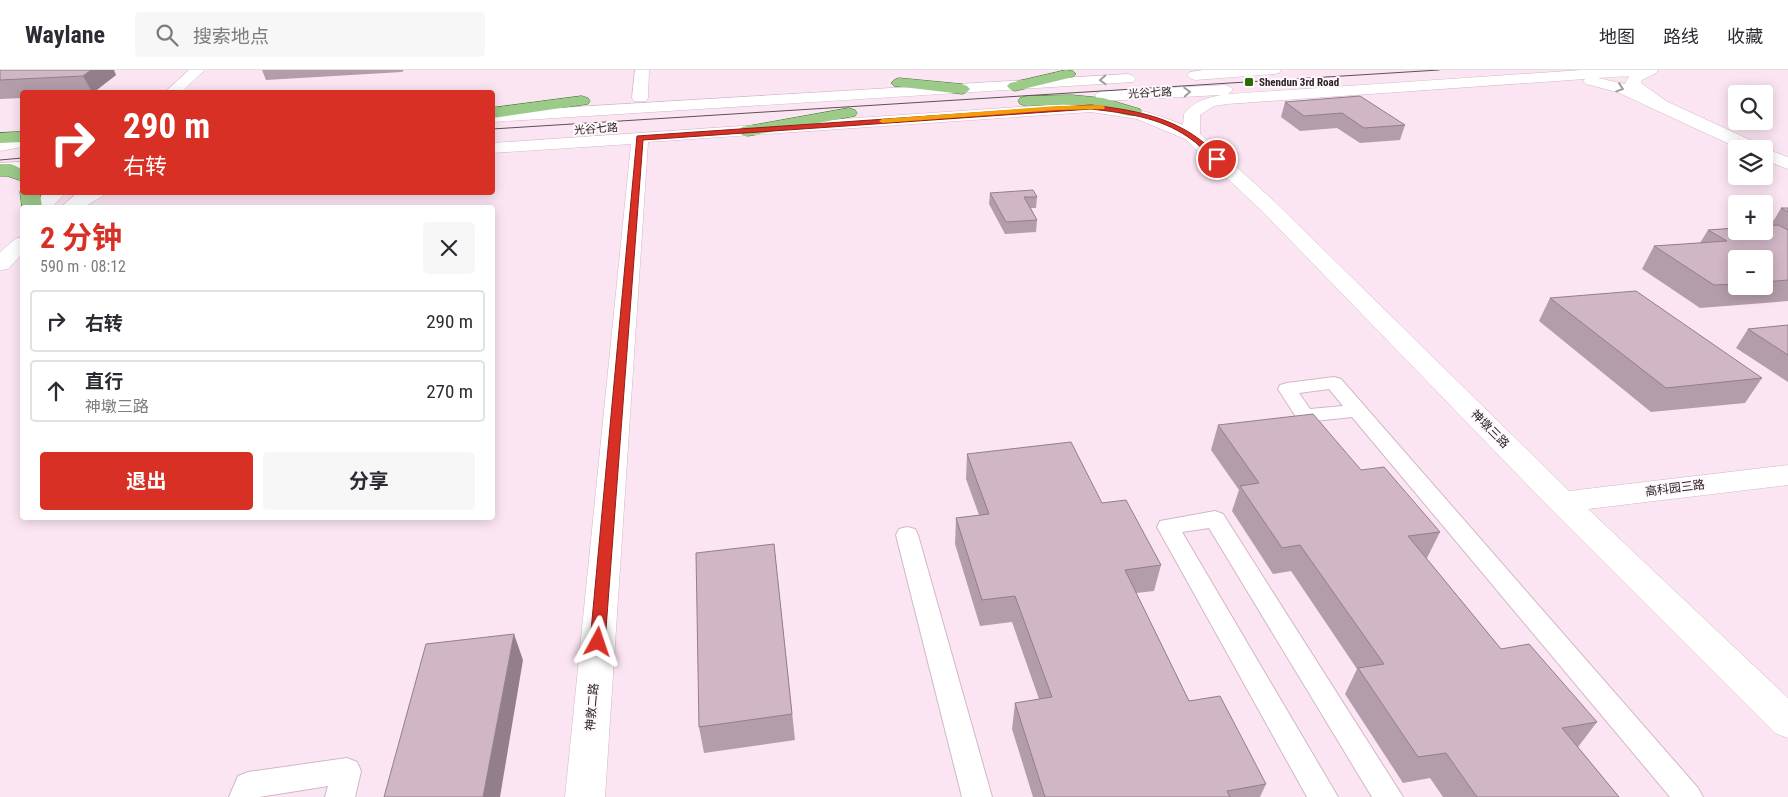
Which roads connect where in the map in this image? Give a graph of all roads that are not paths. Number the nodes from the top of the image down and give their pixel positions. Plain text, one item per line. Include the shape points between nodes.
1 (207, 70) edge
2 (642, 70) edge
3 (1229, 70) edge
4 (1266, 70) edge
5 (1508, 70) edge
6 (1651, 70) edge
7 (1074, 72) edge
8 (1184, 76) dead end
9 (1555, 76) junction
10 (1134, 78) edge
11 (899, 83) junction
12 (1310, 85) junction
13 (1015, 86) junction
14 (1381, 88) junction
15 (962, 89) junction
16 (175, 90) edge
17 (190, 90) edge
18 (194, 90) edge
19 (1237, 90) junction
20 (1161, 93) junction
21 (640, 98) junction
22 (582, 101) junction
23 (1026, 101) junction
24 (1660, 104) junction
25 (1201, 105) junction
26 (495, 106) edge
27 (1134, 112) junction
28 (495, 113) edge
29 (849, 113) junction
30 (495, 117) edge
31 (1187, 129) junction
32 (748, 132) junction
33 (495, 136) edge
34 (20, 137) edge
35 (0, 138) edge
36 (640, 138) junction
37 (1736, 140) edge
38 (20, 142) edge
39 (0, 147) edge
40 (20, 147) edge
41 (495, 148) edge
42 (1773, 157) edge
43 (1788, 164) edge
44 (20, 166) edge
45 (0, 169) edge
46 (0, 176) edge
47 (20, 176) edge
48 (20, 177) edge
49 (54, 195) edge
50 (75, 195) edge
51 (89, 195) edge
52 (42, 205) edge
53 (65, 205) edge
54 (73, 205) edge
55 (20, 224) edge
56 (0, 241) edge
57 (20, 245) edge
58 (0, 264) edge
59 (1357, 410) dead end
60 (1788, 475) edge
61 (1562, 502) junction
62 (907, 535) dead end
63 (1788, 722) edge
64 (244, 797) edge
65 (340, 797) edge
66 (585, 797) edge
67 (978, 797) edge
68 (1324, 797) edge
69 (1388, 797) edge
70 (1688, 797) edge

1 - 16 street
1 - 17 street
1 - 18 street
2 - 21 street
3 - 4 street
4 - 8 street, 光谷七路
5 - 12 street, 光谷七路
6 - 9 street
6 - 24 street via 1636,77 1634,84 1642,94
7 - 11 street
7 - 13 main road
9 - 14 street
9 -> 24 street via 1614,86
10 -> 13 street, 光谷七路
10 - 20 street, 光谷七路
10 - 23 street, 光谷七路
10 - 31 street, 神墩三路
11 - 15 main road
11 - 21 street
12 - 14 street
12 - 19 street, 光谷七路
13 - 15 street, 光谷七路
14 - 25 street via 1241,97
15 - 30 street, 光谷七路
20 -> 19 street, 光谷七路
19 - 25 street via 1214,95
20 - 31 street, 神墩三路 via 1176,108
21 - 22 street
22 - 26 street
22 - 28 main road
23 - 27 main road via 1103,103
23 - 29 street, 光谷七路
24 - 37 street
25 - 31 street via 1192,114
27 - 31 street
27 - 32 street via 1091,107 1057,108
29 - 32 main road
29 - 33 street, 光谷七路
31 - 61 street, 神墩三路 via 1268,206
32 - 36 street
34 - 35 main road
36 - 41 street
36 - 66 street, 神敦二路
38 - 39 street
39 - 40 street
42 - 43 street
44 - 45 street
45 - 47 main road via 11,170
46 - 48 main road
49 - 52 street
50 - 53 street
51 - 54 street
55 - 56 street
57 - 58 street
59 - 70 street
60 - 61 street, 高科园三路
61 - 63 street, 神墩三路
62 - 67 street
64 - 65 street via 248,785 347,771
68 - 69 street via 1168,527 1215,519

